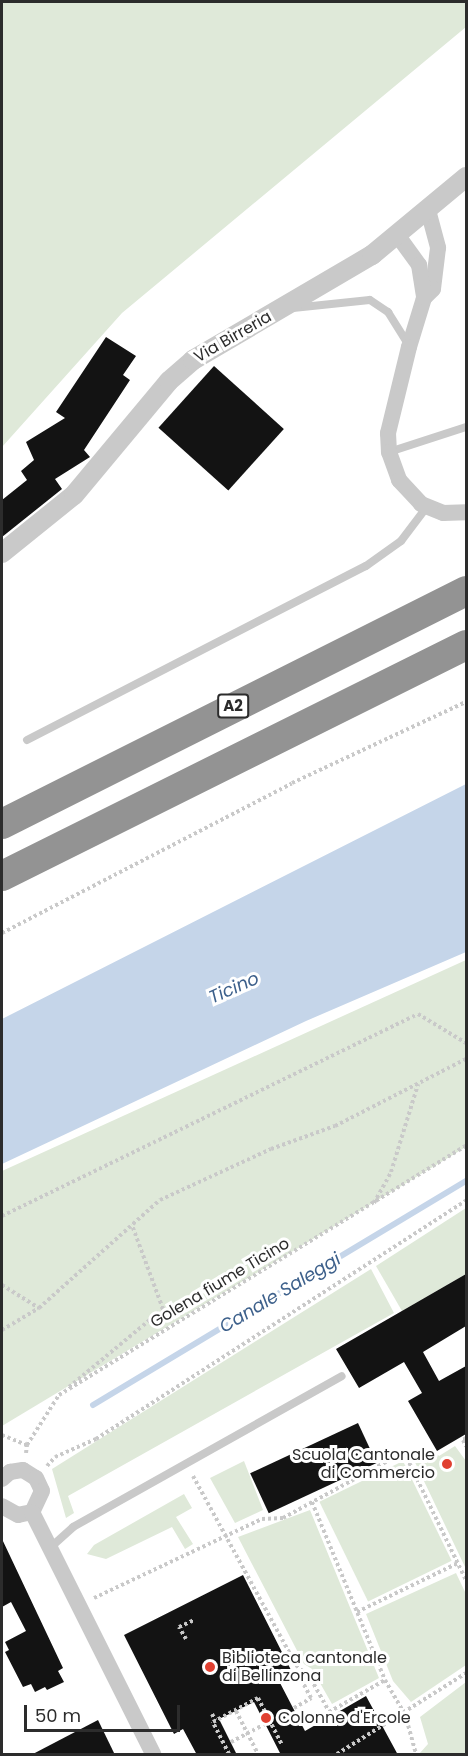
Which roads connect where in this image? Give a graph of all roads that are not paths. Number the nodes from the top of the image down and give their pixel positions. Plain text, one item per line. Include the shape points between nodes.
1 (466, 177) edge
2 (428, 210) junction
3 (398, 236) junction
4 (424, 298) junction
5 (280, 310) junction
6 (409, 347) junction
7 (466, 427) edge
8 (388, 452) junction
9 (426, 507) junction
10 (466, 512) edge
11 (2, 553) edge
12 (466, 591) edge
13 (466, 645) edge
14 (27, 740) dead end
15 (2, 824) edge
16 (2, 876) edge
17 (342, 1376) dead end
18 (2, 1479) edge
19 (2, 1506) edge
20 (32, 1512) junction
21 (51, 1546) junction
22 (153, 1755) edge

1 - 2 street, Via Birreria
2 - 3 street, Via Birreria
2 - 4 street via 438,248 434,289
3 - 4 street via 419,265
3 - 5 street, Via Birreria via 345,273
4 - 6 street
5 - 6 lane via 370,300 388,312
5 - 11 street, Via Birreria via 209,348 178,372 74,495
6 - 8 street via 388,433
7 - 8 lane
8 - 9 street via 399,480
9 - 10 street via 443,513
9 - 14 lane via 401,541 366,566
12 - 15 highway, A2
13 - 16 highway
17 - 21 lane via 73,1527
18 - 20 street via 10,1472 30,1474 41,1499
19 - 20 street via 18,1515
20 - 21 street
21 - 22 street

